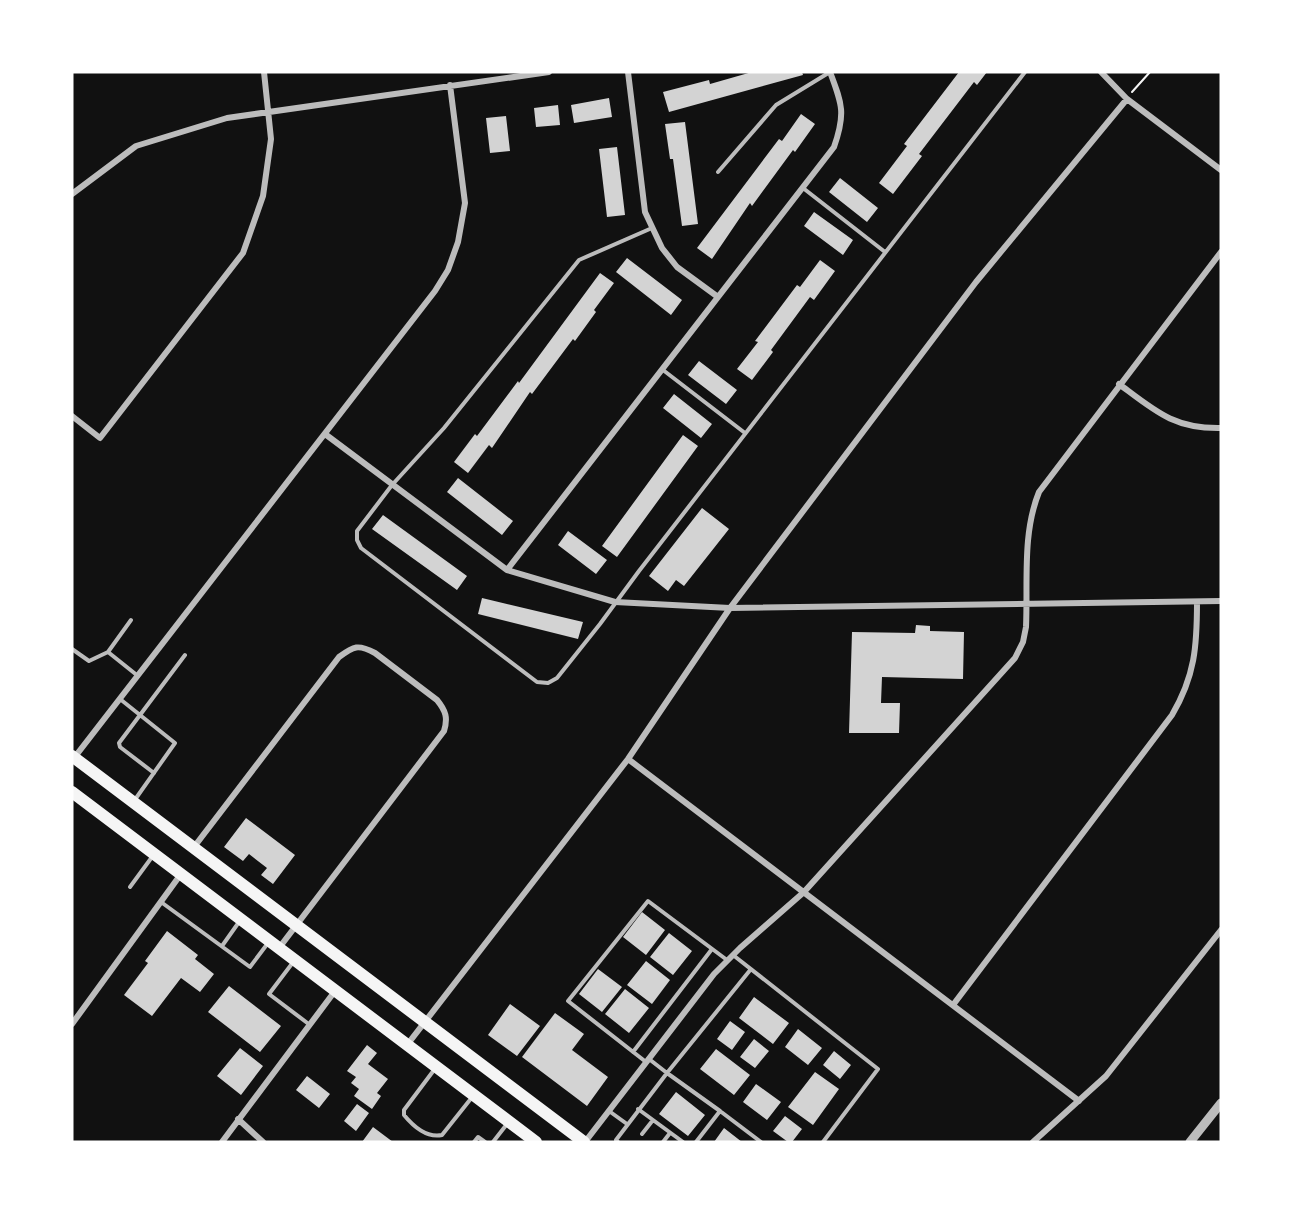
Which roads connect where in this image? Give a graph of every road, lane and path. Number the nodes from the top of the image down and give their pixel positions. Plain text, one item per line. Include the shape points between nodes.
1 (264, 72) edge
2 (549, 72) edge
3 (628, 72) edge
4 (830, 72) edge
5 (1025, 72) edge
6 (1101, 72) edge
7 (1150, 72) edge
8 (450, 85) junction
9 (1126, 99) junction
10 (268, 112) junction
11 (1221, 170) edge
12 (718, 172) dead end
13 (803, 188) junction
14 (72, 194) edge
15 (653, 228) junction
16 (885, 252) junction
17 (1221, 252) edge
18 (718, 297) junction
19 (663, 370) junction
20 (1119, 384) junction
21 (72, 416) edge
22 (1221, 428) edge
23 (745, 434) junction
24 (325, 435) junction
25 (392, 486) junction
26 (507, 570) junction
27 (1221, 601) edge
28 (615, 602) junction
29 (1197, 602) junction
30 (1027, 604) junction
31 (730, 608) junction
32 (131, 620) dead end
33 (72, 649) edge
34 (108, 652) junction
35 (185, 655) dead end
36 (138, 675) junction
37 (120, 699) junction
38 (140, 715) junction
39 (73, 758) edge
40 (628, 759) junction
41 (154, 773) junction
42 (72, 792) edge
43 (133, 802) junction
44 (194, 848) junction
45 (154, 854) junction
46 (181, 874) junction
47 (130, 887) dead end
48 (804, 892) junction
49 (161, 902) junction
50 (241, 920) junction
51 (297, 925) junction
52 (1221, 930) edge
53 (274, 945) junction
54 (222, 946) junction
55 (712, 949) junction
56 (733, 954) junction
57 (295, 960) junction
58 (727, 960) junction
59 (752, 969) junction
60 (335, 991) junction
61 (953, 1005) junction
62 (424, 1021) junction
63 (72, 1024) edge
64 (310, 1025) junction
65 (407, 1045) junction
66 (633, 1052) junction
67 (648, 1061) junction
68 (436, 1067) junction
69 (667, 1073) junction
70 (474, 1095) junction
71 (1079, 1101) junction
72 (1221, 1102) edge
73 (638, 1109) junction
74 (609, 1111) junction
75 (720, 1111) junction
76 (238, 1119) junction
77 (653, 1120) junction
78 (509, 1121) junction
79 (627, 1124) junction
80 (670, 1133) junction
81 (642, 1134) dead end
82 (497, 1137) junction
83 (222, 1142) edge
84 (263, 1142) edge
85 (474, 1142) edge
86 (485, 1142) edge
87 (493, 1142) edge
88 (504, 1142) edge
89 (536, 1142) edge
90 (585, 1142) edge
91 (618, 1142) edge
92 (663, 1142) edge
93 (683, 1142) edge
94 (696, 1142) edge
95 (760, 1142) edge
96 (823, 1142) edge
97 (1033, 1142) edge
98 (1190, 1142) edge

1 - 10 street
2 - 8 street
3 - 15 street via 645,212
4 - 12 lane via 776,105
4 - 13 street via 842,103 842,125 834,147
5 - 16 lane
6 - 9 street
7 - 9 path
8 - 10 street
8 - 24 street via 465,203 448,270
9 - 11 street
9 - 31 street via 976,282
10 - 14 street via 227,118 136,146
10 - 21 street via 271,140 263,196 243,253 100,438
13 - 16 lane
13 - 18 street
15 - 18 street via 677,267
15 - 25 lane via 579,260 444,428
16 - 23 lane
17 - 20 street
18 - 19 street
19 - 23 lane
19 - 26 street
20 - 22 street via 1177,422 1202,429
20 - 30 street via 1039,492 1028,534
23 - 28 lane
24 - 25 street
24 - 36 street
25 - 26 street
25 - 28 lane via 357,531 361,548 537,682 548,683 557,678
26 - 28 street
27 - 29 street
28 - 31 street
29 - 30 street
29 - 61 street via 1197,643 1182,699
30 - 31 street
30 - 48 street via 1023,642 1009,666
31 - 40 street
32 - 34 lane
33 - 34 lane via 89,661
34 - 36 lane
35 - 38 lane
36 - 37 street
37 - 38 lane
37 - 39 street
38 - 41 lane via 175,743
38 - 41 lane via 119,743
39 - 43 main road
40 - 48 street
40 - 62 street
41 - 43 lane
42 - 45 main road
43 - 44 main road
44 - 51 main road
44 - 51 street via 339,657 352,647 363,647 406,675 445,710 444,731
45 - 46 main road
45 - 47 lane
46 - 49 street
46 - 50 main road
48 - 56 street
48 - 61 street
49 - 54 lane
49 - 63 street
50 - 53 main road
50 - 54 lane
51 - 53 street
51 - 62 main road
52 - 71 street via 1107,1076
53 - 54 lane via 250,967
53 - 57 main road
55 - 58 lane
55 - 66 lane
55 - 66 lane via 648,901 568,1001
56 - 58 street
56 - 59 lane
57 - 60 main road
57 - 64 lane via 269,994
58 - 67 street
59 - 69 lane
59 - 96 lane via 878,1069
60 - 64 street
60 - 65 main road
61 - 71 street
62 - 65 street
62 - 90 main road
64 - 76 street
65 - 68 main road
66 - 67 lane
67 - 69 lane
67 - 74 street
68 - 70 main road
68 - 70 lane via 404,1110 410,1123 426,1134 442,1135
69 - 73 lane
69 - 75 lane
70 - 78 main road
71 - 97 street
72 - 98 street
73 - 77 lane
73 - 79 lane
74 - 79 lane
74 - 90 street
75 - 94 lane
75 - 95 lane
76 - 83 street
76 - 84 street
77 - 80 lane
77 - 81 lane
78 - 82 lane
78 - 89 main road
79 - 91 lane
80 - 92 lane
80 - 93 lane
82 - 87 lane
82 - 88 lane
85 - 86 lane via 478,1137

